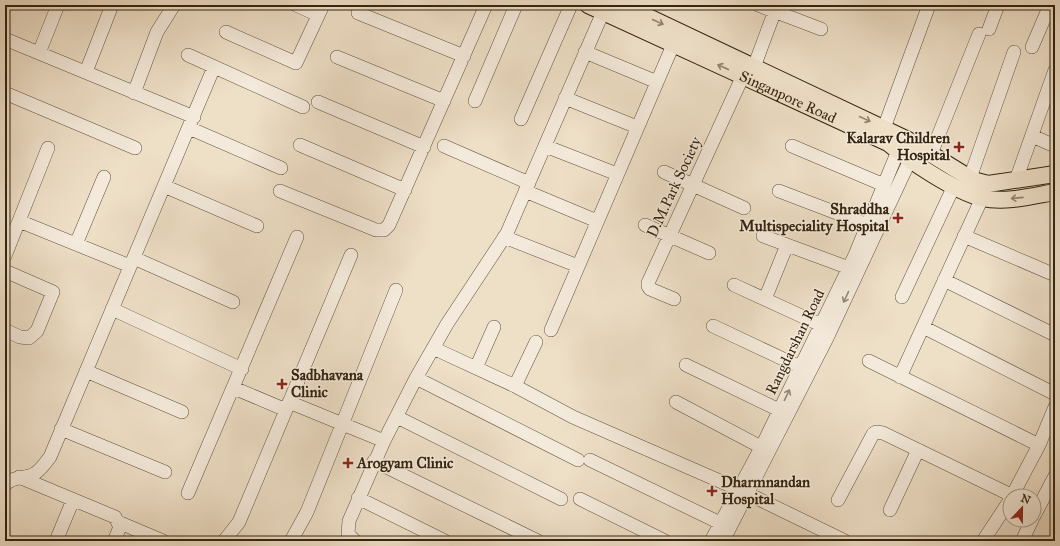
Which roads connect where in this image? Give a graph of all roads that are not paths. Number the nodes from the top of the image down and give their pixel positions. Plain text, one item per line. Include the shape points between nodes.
1 (58, 5) edge
2 (112, 5) edge
3 (174, 5) edge
4 (296, 5) edge
5 (486, 5) edge
6 (516, 5) edge
7 (570, 5) edge
8 (588, 5) edge
9 (623, 5) edge
10 (758, 5) edge
11 (930, 5) edge
12 (998, 5) edge
13 (1050, 5) edge
14 (775, 8) edge
15 (321, 10) edge
16 (609, 11) edge
17 (358, 13) dead end
18 (821, 29) dead end
19 (226, 32) dead end
20 (5, 39) edge
21 (673, 44) junction
22 (1032, 47) dead end
23 (585, 52) junction
24 (1014, 52) dead end
25 (39, 53) junction
26 (188, 55) dead end
27 (464, 56) junction
28 (336, 57) dead end
29 (214, 67) junction
30 (749, 69) junction
31 (1055, 70) edge
32 (86, 72) junction
33 (657, 82) junction
34 (1052, 90) edge
35 (134, 92) junction
36 (5, 93) edge
37 (565, 98) junction
38 (444, 101) junction
39 (475, 101) dead end
40 (318, 102) dead end
41 (303, 107) dead end
42 (521, 119) dead end
43 (191, 123) junction
44 (637, 127) junction
45 (884, 128) junction
46 (1032, 136) junction
47 (300, 145) dead end
48 (444, 146) dead end
49 (545, 146) junction
50 (792, 146) dead end
51 (1055, 146) edge
52 (424, 147) junction
53 (48, 148) dead end
54 (135, 148) dead end
55 (931, 154) junction
56 (904, 156) junction
57 (281, 168) dead end
58 (664, 172) dead end
59 (617, 174) junction
60 (1055, 174) edge
61 (104, 177) dead end
62 (970, 178) junction
63 (1016, 180) junction
64 (693, 185) junction
65 (884, 185) junction
66 (164, 186) junction
67 (954, 186) junction
68 (526, 187) junction
69 (404, 190) junction
70 (779, 191) dead end
71 (280, 192) dead end
72 (1055, 192) edge
73 (982, 198) junction
74 (744, 208) dead end
75 (19, 221) junction
76 (597, 221) junction
77 (645, 225) dead end
78 (868, 225) junction
79 (257, 226) dead end
80 (670, 236) junction
81 (763, 236) dead end
82 (964, 236) junction
83 (297, 237) dead end
84 (504, 237) junction
85 (76, 244) junction
86 (787, 245) junction
87 (709, 253) dead end
88 (351, 255) dead end
89 (5, 256) edge
90 (132, 262) junction
91 (578, 266) junction
92 (849, 268) junction
93 (5, 271) edge
94 (1055, 275) edge
95 (944, 280) junction
96 (734, 285) dead end
97 (396, 290) dead end
98 (902, 298) dead end
99 (674, 299) dead end
100 (765, 299) junction
101 (233, 302) dead end
102 (112, 309) junction
103 (821, 325) junction
104 (713, 326) dead end
105 (494, 327) dead end
106 (923, 327) junction
107 (5, 330) edge
108 (550, 330) dead end
109 (1055, 335) edge
110 (536, 342) dead end
111 (433, 348) junction
112 (869, 361) dead end
113 (686, 366) dead end
114 (800, 367) junction
115 (476, 368) junction
116 (242, 369) junction
117 (86, 371) junction
118 (900, 377) junction
119 (416, 378) junction
120 (514, 386) junction
121 (234, 388) junction
122 (1055, 394) edge
123 (676, 402) dead end
124 (288, 406) junction
125 (1055, 407) edge
126 (779, 410) junction
127 (182, 412) dead end
128 (396, 417) junction
129 (342, 423) junction
130 (61, 429) junction
131 (384, 441) junction
132 (1039, 445) junction
133 (761, 447) junction
134 (918, 450) junction
135 (374, 461) junction
136 (165, 472) dead end
137 (1055, 476) edge
138 (19, 478) junction
139 (5, 485) edge
140 (1016, 488) edge
141 (743, 491) junction
142 (1002, 491) edge
143 (188, 494) dead end
144 (358, 498) junction
145 (561, 499) dead end
146 (580, 499) dead end
147 (73, 500) junction
148 (838, 500) dead end
149 (1042, 501) edge
150 (890, 510) dead end
151 (1002, 512) edge
152 (118, 522) junction
153 (720, 523) junction
154 (1028, 528) edge
155 (56, 541) edge
156 (114, 541) edge
157 (163, 541) edge
158 (224, 541) edge
159 (291, 541) edge
160 (355, 541) edge
161 (445, 541) edge
162 (538, 541) edge
163 (665, 541) edge
164 (711, 541) edge
165 (723, 541) edge
166 (845, 541) edge
167 (983, 541) edge
168 (1022, 541) edge

1 - 25 street
2 - 32 street
3 - 35 street via 157,32
4 - 15 street
5 - 27 street
6 - 39 street
7 - 42 street
8 - 16 main road, Singanpore Road
9 -> 30 main road, Singanpore Road
10 - 14 street
11 - 45 street
12 - 55 street
13 - 22 street
14 - 18 street
14 - 30 street, D.M.Park Society
15 - 19 street via 296,63
16 - 21 main road, Singanpore Road
16 - 23 street
17 - 27 street
20 - 25 street
30 -> 21 main road, Singanpore Road
21 - 33 street
23 - 33 street
23 - 37 street
24 - 62 street
25 - 32 street
26 - 29 street
27 - 38 street
28 - 38 street
29 - 41 street
29 - 43 street
30 -> 45 main road, Singanpore Road
30 - 56 main road, Singanpore Road via 888,143
30 - 64 street, D.M.Park Society
31 - 34 street
32 - 35 street
33 - 44 street
34 - 46 street
35 - 43 street
36 - 54 street
37 - 44 street
37 - 49 street
38 - 52 street
40 - 52 street
43 - 57 street
43 - 66 street
44 - 59 street
45 - 55 main road, Singanpore Road
46 - 51 street
46 - 63 street
47 - 69 street
48 - 68 street
49 - 59 street
49 - 68 street
50 - 65 street
52 - 69 street
53 - 75 street
55 - 62 main road, Singanpore Road
56 - 65 street, Rangdarshan Road
56 - 67 main road, Singanpore Road
56 -> 141 street, Rangdarshan Road via 827,338
58 - 64 street
59 - 76 street
60 - 63 main road, Singanpore Road
61 - 85 street
62 - 63 main road, Singanpore Road via 988,184
64 - 74 street
64 - 80 street, D.M.Park Society
65 - 78 street, Rangdarshan Road
66 - 79 street
66 - 90 street
67 - 73 main road, Singanpore Road
67 - 98 street
68 - 76 street
68 - 84 street
69 - 71 street via 389,225 384,230 376,230
70 - 78 street
72 -> 73 main road, Singanpore Road via 1014,199
73 - 82 street
75 - 85 street
75 - 89 street
76 - 91 street
77 - 80 street
78 - 92 street, Rangdarshan Road
80 - 87 street
80 - 99 street, D.M.Park Society via 648,286
81 - 86 street
82 - 94 street
82 - 95 street
83 - 116 street
84 - 91 street
84 - 111 street
85 - 90 street
86 - 92 street
86 - 100 street
88 - 124 street
90 - 101 street
90 - 102 street
91 - 108 street
92 - 103 street, Rangdarshan Road
93 - 107 street via 53,292 37,331 29,338
95 - 106 street
95 - 109 street
96 - 100 street
97 - 129 street
100 - 103 street
102 - 116 street
102 - 117 street
103 - 114 street, Rangdarshan Road
104 - 114 street
105 - 115 street
106 - 118 street
106 - 122 street
110 - 120 street
111 - 115 street
111 - 119 street
112 - 118 street
113 - 126 street
126 -> 114 street, Rangdarshan Road
115 - 120 street
116 - 121 street
117 - 127 street
117 - 130 street
118 - 132 street
119 - 128 street
119 - 153 street
120 - 141 street via 587,424
121 - 124 street
121 - 143 street
123 - 133 street
124 - 129 street
124 - 158 street via 239,522
125 - 132 street
126 - 133 street, Rangdarshan Road
128 - 131 street
128 - 145 street
129 - 131 street
129 - 159 street via 307,512
130 - 136 street
130 - 138 street via 50,457 40,470
131 - 135 street
132 - 140 street
133 - 141 street, Rangdarshan Road
134 - 142 street
134 - 148 street via 876,432
134 - 150 street
135 - 144 street
135 - 162 street
137 - 149 street
138 - 139 street via 8,481
138 - 147 street
141 - 153 street, Rangdarshan Road
141 - 165 street, Rangdarshan Road
141 - 166 street
144 - 160 street via 347,529
144 - 161 street
146 - 163 street
147 - 152 street via 115,518
147 - 155 street
151 - 167 street
152 - 156 street via 120,527
152 - 157 street
153 - 164 street, Rangdarshan Road
154 - 168 street

